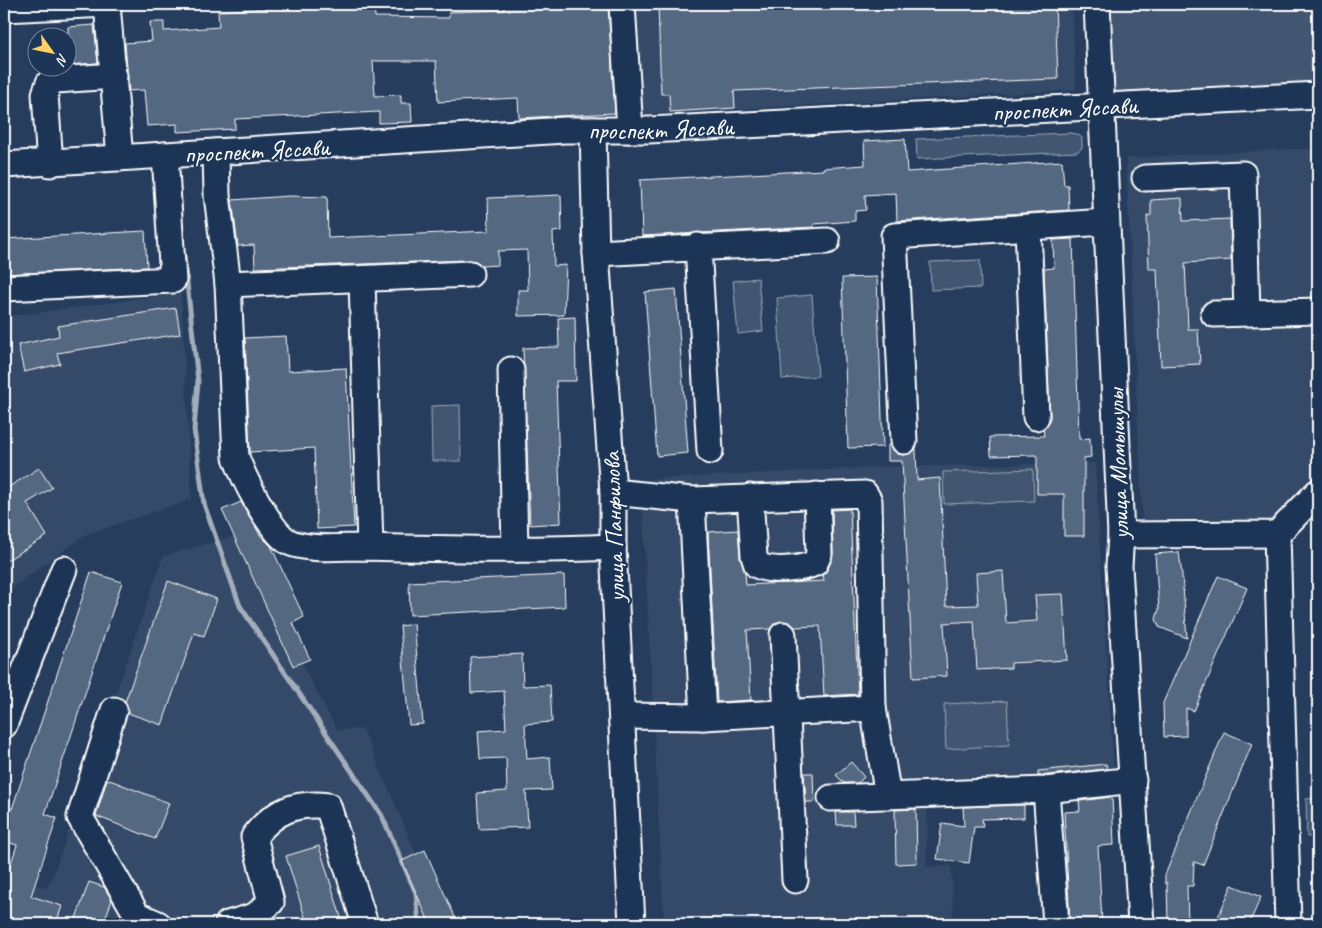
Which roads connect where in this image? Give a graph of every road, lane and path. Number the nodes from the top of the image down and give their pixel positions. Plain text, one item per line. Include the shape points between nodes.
1 (107, 4) edge
2 (622, 4) edge
3 (1097, 4) edge
4 (4, 9) edge
5 (114, 76) junction
6 (1318, 95) edge
7 (1100, 105) junction
8 (593, 130) junction
9 (630, 130) junction
10 (216, 152) junction
11 (165, 155) junction
12 (120, 158) junction
13 (50, 164) junction
14 (4, 165) edge
15 (1145, 178) dead end
16 (1106, 222) junction
17 (1028, 228) junction
18 (827, 241) dead end
19 (698, 246) junction
20 (596, 253) junction
21 (470, 274) dead end
22 (362, 280) junction
23 (228, 284) junction
24 (4, 288) edge
25 (1318, 311) edge
26 (1247, 312) junction
27 (1214, 314) dead end
28 (510, 370) dead end
29 (1036, 417) dead end
30 (904, 441) dead end
31 (710, 451) dead end
32 (613, 492) junction
33 (1318, 492) edge
34 (816, 494) junction
35 (750, 497) junction
36 (692, 500) junction
37 (1277, 534) junction
38 (1121, 535) junction
39 (370, 547) junction
40 (613, 547) junction
41 (515, 549) junction
42 (64, 568) dead end
43 (783, 634) dead end
44 (873, 708) junction
45 (114, 710) dead end
46 (787, 713) junction
47 (623, 716) junction
48 (703, 717) junction
49 (4, 725) edge
50 (1133, 780) junction
51 (1046, 790) junction
52 (896, 796) junction
53 (831, 798) dead end
54 (795, 880) dead end
55 (158, 924) edge
56 (228, 924) edge
57 (365, 924) edge
58 (632, 924) edge
59 (1056, 924) edge
60 (1141, 924) edge
61 (1288, 924) edge

1 - 4 street
1 - 5 street
2 - 9 street
3 - 7 street, улица Момышулы
5 - 12 street
5 - 13 street via 49,83 45,94
6 - 7 street, проспект Яссави
7 - 9 street, проспект Яссави
7 - 16 street, улица Момышулы
8 - 9 street, проспект Яссави
8 - 10 street, проспект Яссави
8 - 20 street, улица Панфилова
10 - 11 street, проспект Яссави
10 - 23 street via 217,195
11 - 12 street, проспект Яссави
11 - 24 street via 174,280
12 - 13 street, проспект Яссави
13 - 14 street, проспект Яссави
15 - 26 street via 1243,174
16 - 17 street
16 - 38 street, улица Момышулы
17 - 29 street
17 - 30 street via 894,236
18 - 19 street
19 - 20 street
19 - 31 street
20 - 32 street, улица Панфилова
21 - 22 street
22 - 23 street
22 - 39 street
23 - 39 street via 236,457 244,479 286,540 298,546
25 - 26 street
26 - 27 street
28 - 41 street
32 - 36 street
32 - 40 street, улица Панфилова
33 - 37 street
34 - 35 street
34 - 35 street via 819,554 815,563 807,567 765,569 757,565 754,556
34 - 44 street via 866,494 869,501
35 - 36 street
36 - 48 street
37 - 38 street
37 - 61 street
38 - 50 street, улица Момышулы via 1119,566
39 - 41 street
40 - 41 street
40 - 47 street, улица Панфилова
42 - 49 street
43 - 46 street
44 - 46 street
44 - 52 street
45 - 55 street via 80,817 137,915
46 - 48 street
46 - 54 street
47 - 48 street
47 - 58 street, улица Панфилова
50 - 51 street
50 - 60 street, улица Момышулы
51 - 52 street
51 - 59 street
52 - 53 street
56 - 57 street via 254,916 271,902 254,837 265,822 298,806 311,804 328,806

